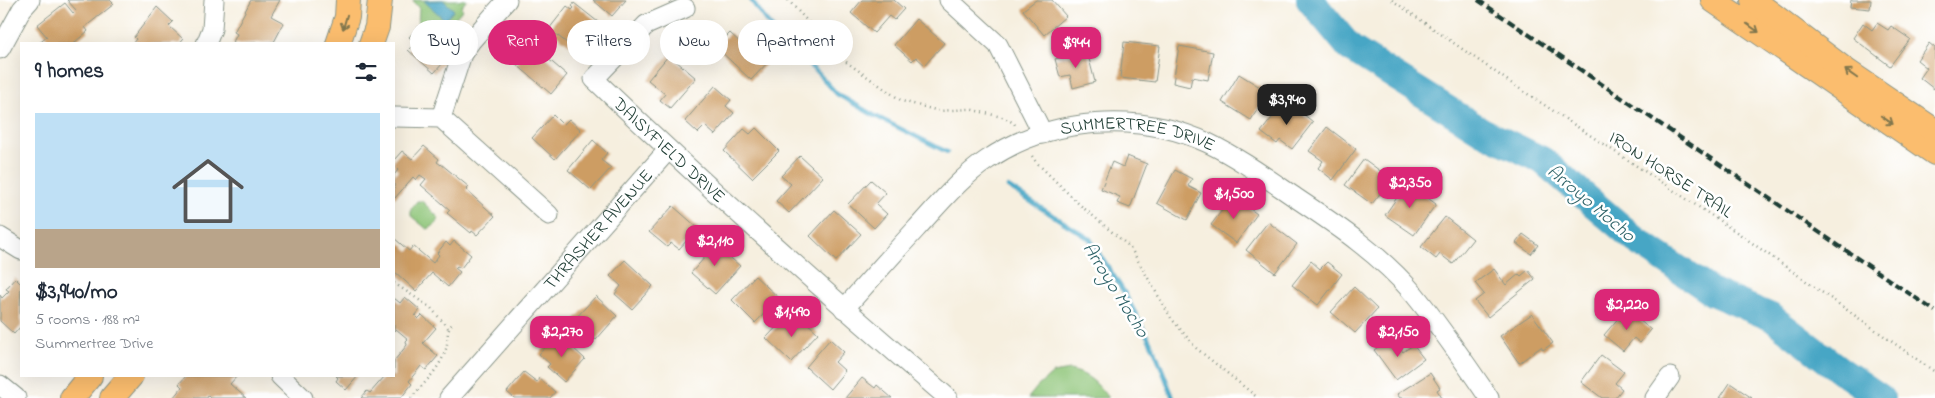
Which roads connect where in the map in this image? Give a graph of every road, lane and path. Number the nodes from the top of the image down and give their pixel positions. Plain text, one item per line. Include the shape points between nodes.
1 (30, 0) edge
2 (214, 0) edge
3 (348, 0) edge
4 (380, 0) edge
5 (507, 0) edge
6 (788, 0) edge
7 (948, 0) edge
8 (1392, 0) edge
9 (1713, 0) edge
10 (1753, 0) edge
11 (685, 8) dead end
12 (207, 42) edge
13 (339, 42) edge
14 (372, 42) edge
15 (0, 49) edge
16 (395, 117) edge
17 (441, 118) junction
18 (1935, 131) edge
19 (1043, 134) junction
20 (1023, 140) junction
21 (668, 150) junction
22 (1935, 153) edge
23 (549, 215) dead end
24 (0, 237) edge
25 (20, 249) edge
26 (395, 284) edge
27 (844, 309) junction
28 (453, 323) dead end
29 (448, 328) junction
30 (1935, 372) edge
31 (89, 377) edge
32 (130, 377) edge
33 (281, 377) edge
34 (1670, 377) dead end
35 (0, 385) edge
36 (16, 398) edge
37 (72, 398) edge
38 (112, 398) edge
39 (303, 398) edge
40 (410, 398) edge
41 (450, 398) edge
42 (948, 398) edge
43 (1258, 398) edge
44 (1489, 398) edge
45 (1655, 398) edge

1 - 15 street
2 - 12 street via 212,29
3 -> 13 main road via 347,17
4 - 14 main road
5 - 17 street via 462,54
6 - 20 path via 842,59 902,101 939,111 969,109 1002,118 1014,123
7 - 19 street via 998,45
8 - 30 path, IRON HORSE TRAIL via 1738,233
9 -> 22 main road
18 -> 10 main road via 1848,72
11 - 21 street, DAISYFIELD DRIVE via 646,25 594,79
16 - 17 street
17 - 23 street
19 - 20 street, SUMMERTREE DRIVE
19 - 44 street, SUMMERTREE DRIVE via 1086,123 1130,122 1207,142 1241,161 1346,231 1381,261 1418,300
20 - 27 street, SUMMERTREE DRIVE via 987,160 961,182
20 - 43 path via 1036,162 1130,247 1171,318 1196,348
21 - 27 street, DAISYFIELD DRIVE
21 - 41 street, THRASHER AVENUE
24 - 25 street
26 - 29 path via 431,308
27 - 42 street, DAISYFIELD DRIVE
28 - 29 path
29 - 40 path via 447,348 438,366
31 - 37 main road
32 - 38 main road
33 - 39 street
34 - 45 street
35 - 36 street

